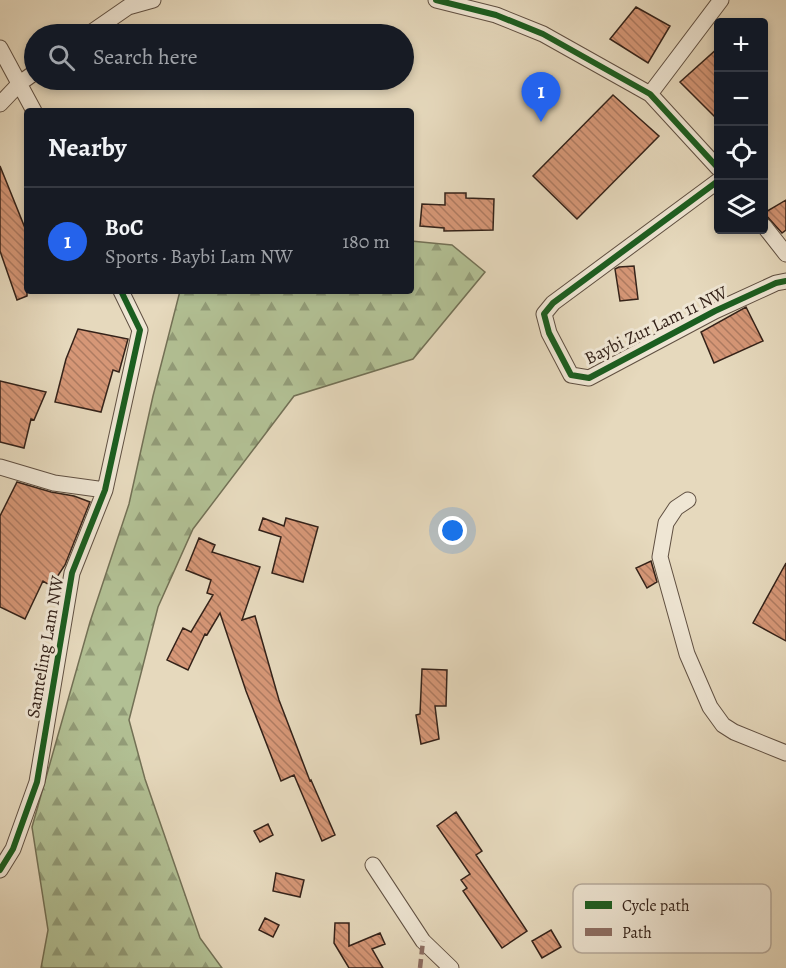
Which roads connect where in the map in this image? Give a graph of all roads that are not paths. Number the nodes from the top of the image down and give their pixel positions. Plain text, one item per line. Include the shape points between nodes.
1 (153, 0) edge
2 (436, 0) edge
3 (721, 0) edge
4 (469, 4) edge
5 (103, 24) edge
6 (0, 48) edge
7 (24, 80) edge
8 (20, 83) junction
9 (650, 94) junction
10 (0, 104) edge
11 (32, 108) edge
12 (714, 164) edge
13 (714, 184) edge
14 (768, 231) edge
15 (786, 254) edge
16 (786, 281) edge
17 (122, 294) edge
18 (0, 467) edge
19 (105, 490) junction
20 (688, 500) dead end
21 (786, 753) edge
22 (6, 846) edge
23 (373, 865) dead end
24 (0, 870) edge
25 (451, 968) edge

1 - 5 street via 128,7
2 - 4 street
3 - 9 street
4 - 9 street via 543,34
6 - 8 street
7 - 8 street
8 - 10 street
8 - 11 street
9 - 12 street
13 - 16 street, Baybi Zur Lam 11 NW via 553,303 544,314 549,333 571,375 589,378 715,311
14 - 15 street
17 - 19 street, Samteling Lam NW via 140,330
18 - 19 street via 54,483
19 - 22 street, Samteling Lam NW via 72,573 37,782
20 - 21 street via 676,508 666,523 660,557 687,654 710,707 723,725
22 - 24 street, Samteling Lam NW
23 - 25 street via 423,941

